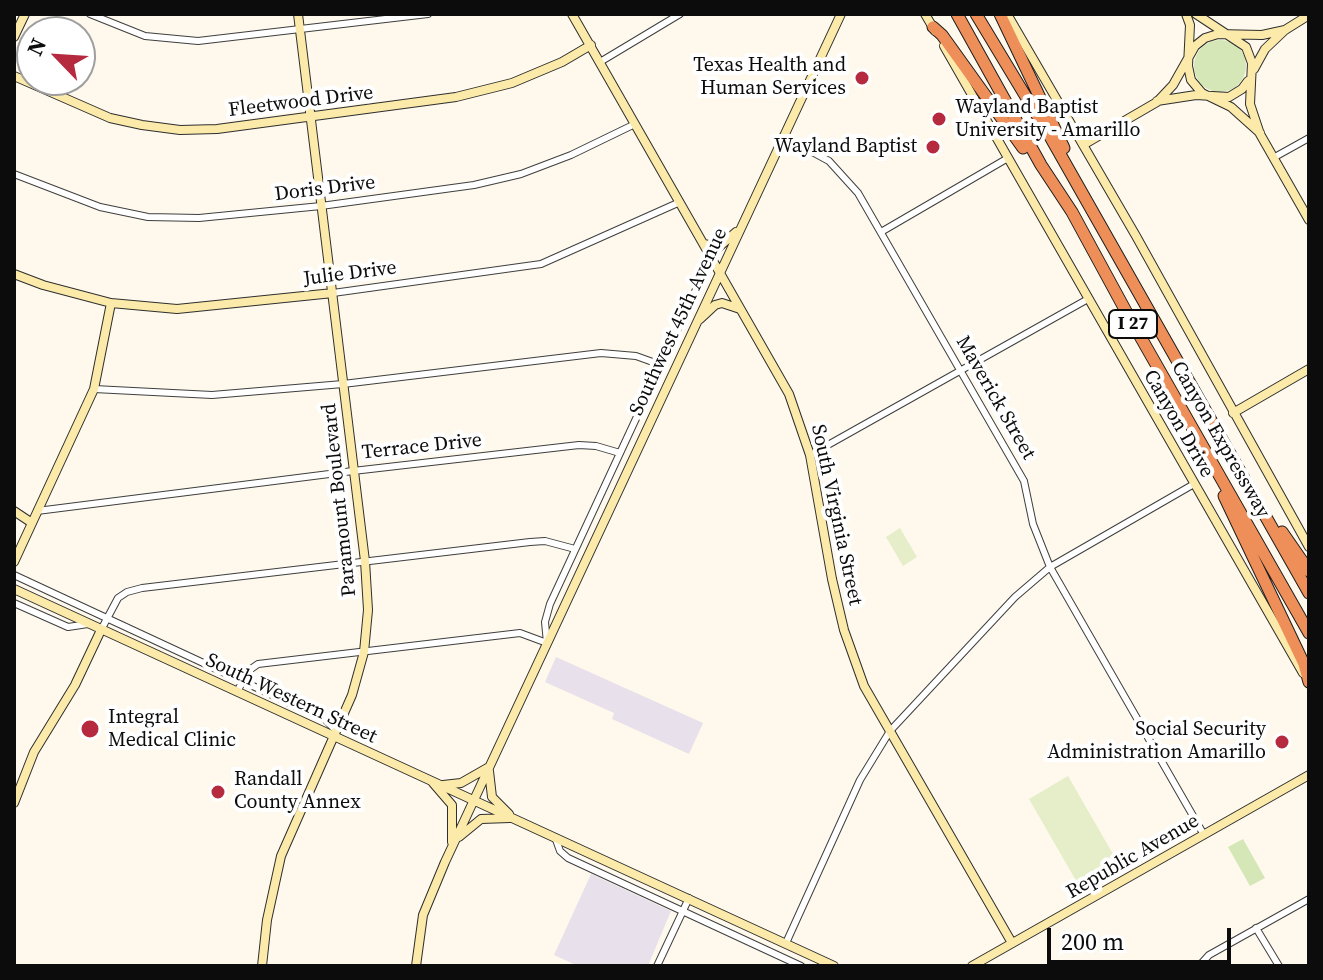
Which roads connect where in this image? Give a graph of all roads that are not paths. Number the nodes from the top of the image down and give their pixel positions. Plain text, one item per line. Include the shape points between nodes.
1 (25, 14) edge
2 (90, 14) edge
3 (298, 14) edge
4 (428, 14) edge
5 (572, 14) edge
6 (680, 14) edge
7 (841, 14) edge
8 (925, 14) edge
9 (957, 14) edge
10 (976, 14) edge
11 (1000, 14) edge
12 (1007, 14) edge
13 (1186, 14) edge
14 (1196, 14) edge
15 (1309, 15) edge
16 (933, 27) junction
17 (300, 30) junction
18 (1285, 30) junction
19 (1228, 35) junction
20 (14, 37) edge
21 (591, 45) junction
22 (1190, 55) junction
23 (600, 62) junction
24 (14, 76) edge
25 (1250, 77) junction
26 (1213, 97) junction
27 (1157, 102) junction
28 (311, 117) junction
29 (635, 124) junction
30 (1260, 134) junction
31 (783, 136) junction
32 (1309, 138) edge
33 (1083, 145) junction
34 (1008, 158) junction
35 (1273, 158) junction
36 (1041, 165) junction
37 (14, 174) edge
38 (680, 202) junction
39 (321, 206) junction
40 (1309, 220) edge
41 (740, 229) junction
42 (1103, 231) junction
43 (881, 232) junction
44 (703, 243) junction
45 (711, 257) junction
46 (719, 273) junction
47 (14, 274) edge
48 (695, 292) junction
49 (333, 293) junction
50 (708, 298) junction
51 (1088, 299) junction
52 (111, 303) junction
53 (740, 309) junction
54 (696, 322) junction
55 (661, 365) junction
56 (1309, 369) edge
57 (960, 371) junction
58 (343, 384) junction
59 (94, 389) junction
60 (1233, 413) junction
61 (1192, 427) junction
62 (620, 453) junction
63 (810, 455) junction
64 (353, 471) junction
65 (1194, 484) junction
66 (1256, 500) junction
67 (14, 511) edge
68 (37, 511) junction
69 (32, 523) junction
70 (1309, 547) edge
71 (575, 549) junction
72 (365, 561) junction
73 (14, 562) edge
74 (1050, 567) junction
75 (1309, 571) edge
76 (14, 575) edge
77 (14, 589) edge
78 (1309, 593) edge
79 (14, 603) edge
80 (106, 617) junction
81 (88, 624) junction
82 (101, 630) junction
83 (1309, 633) edge
84 (547, 643) junction
85 (364, 652) junction
86 (243, 681) junction
87 (1309, 683) edge
88 (237, 692) junction
89 (890, 731) junction
90 (335, 734) junction
91 (490, 766) junction
92 (1309, 775) edge
93 (434, 783) junction
94 (474, 800) junction
95 (14, 803) edge
96 (512, 818) junction
97 (1204, 835) junction
98 (555, 837) junction
99 (454, 843) junction
100 (689, 898) junction
101 (1309, 899) edge
102 (683, 911) junction
103 (1256, 928) junction
104 (786, 943) junction
105 (1012, 943) junction
106 (262, 966) edge
107 (416, 966) edge
108 (657, 966) edge
109 (801, 966) edge
110 (834, 966) edge
111 (972, 966) edge
112 (1199, 966) edge
113 (1279, 966) edge

1 - 20 main road
2 - 17 street via 145,36 169,39
3 - 17 main road, Paramount Boulevard
4 - 17 street
5 - 21 main road, South Virginia Street
6 - 23 street
7 - 31 main road, Southwest 45th Avenue
8 - 16 main road, Canyon Drive
9 - 36 highway, Canyon Expressway / I 27
10 - 42 highway, Canyon Expressway / I 27
11 - 42 highway
12 - 33 main road
13 - 22 main road
14 - 19 main road
15 - 18 main road
16 - 34 main road, Canyon Drive
16 - 36 highway
17 - 28 main road, Paramount Boulevard
18 - 19 main road
18 - 25 main road via 1265,49
19 - 22 main road via 1205,38
19 - 25 main road via 1246,47
21 - 23 main road, South Virginia Street
21 - 28 main road, Fleetwood Drive via 512,83 456,97
22 - 26 main road via 1191,80
22 - 27 main road
23 - 29 main road, South Virginia Street
24 - 28 main road, Fleetwood Drive via 80,107 142,125 217,129
25 - 26 main road via 1237,93
25 - 30 main road via 1250,104
26 - 27 main road
26 - 30 main road
27 - 33 main road
28 - 39 main road, Paramount Boulevard
29 - 38 main road, South Virginia Street
29 - 39 street, Doris Drive via 521,174
30 - 35 main road
31 - 41 main road, Southwest 45th Avenue
31 - 43 street, Maverick Street via 837,168
32 - 35 street
33 - 60 main road
34 - 43 street
34 - 51 main road, Canyon Drive
35 - 40 main road
36 - 61 highway, Canyon Expressway / I 27
37 - 39 street, Doris Drive via 100,207 148,217 199,218
38 - 44 main road, South Virginia Street
38 - 49 street, Julie Drive via 541,264
39 - 49 main road, Paramount Boulevard
41 - 44 main road via 719,247
41 - 46 main road, Southwest 45th Avenue
42 - 66 highway, Canyon Expressway / I 27
43 - 57 street, Maverick Street
44 - 45 main road, South Virginia Street
45 - 46 main road, South Virginia Street
45 - 48 street, Southwest 45th Avenue
46 - 50 main road, Southwest 45th Avenue
46 - 53 main road, South Virginia Street
47 - 52 main road, Julie Drive
48 - 50 street
48 - 55 street, Southwest 45th Avenue
49 - 52 main road, Julie Drive via 177,309
49 - 58 main road, Paramount Boulevard
50 - 54 main road, Southwest 45th Avenue
51 - 57 street
51 - 65 main road, Canyon Drive
52 - 59 main road
53 - 54 main road via 715,305
53 - 63 main road, South Virginia Street via 789,394
54 - 84 main road, Southwest 45th Avenue
55 - 58 street via 601,353
55 - 62 street, Southwest 45th Avenue
56 - 60 main road
57 - 63 street
57 - 74 street, Maverick Street via 1024,481
58 - 59 street via 212,395
58 - 64 main road, Paramount Boulevard
59 - 68 main road
60 - 70 main road
61 - 83 highway, Canyon Expressway / I 27
61 - 87 highway
62 - 64 street, Terrace Drive via 579,445
62 - 71 street, Southwest 45th Avenue
63 - 89 main road, South Virginia Street via 844,630 864,686
64 - 68 street, Terrace Drive
64 - 72 main road, Paramount Boulevard
65 - 74 street
65 - 87 main road, Canyon Drive
66 - 75 highway
66 - 78 highway, Canyon Expressway / I 27
67 - 69 main road
68 - 69 main road
69 - 73 main road
71 - 72 street via 545,541
71 - 84 street, Southwest 45th Avenue via 547,609
72 - 80 street via 142,588 118,598
72 - 85 main road, Paramount Boulevard
74 - 89 street via 1015,597
74 - 97 street, Maverick Street
76 - 80 street
77 - 81 main road, South Western Street
79 - 81 street via 68,627
80 - 82 street
80 - 86 street
81 - 82 main road, South Western Street
82 - 88 main road, South Western Street
82 - 95 main road via 34,752
84 - 85 street via 520,633
84 - 91 main road, Southwest 45th Avenue
85 - 86 street via 258,664
85 - 90 main road, Paramount Boulevard
86 - 88 street
86 - 90 street via 326,720
88 - 90 main road, South Western Street
89 - 104 street via 860,780
89 - 105 main road, South Virginia Street
90 - 93 main road, South Western Street
90 - 106 main road, Paramount Boulevard via 281,856
91 - 93 main road via 461,783
91 - 94 main road, Southwest 45th Avenue
91 - 96 main road via 492,797
92 - 97 main road, Republic Avenue
93 - 94 main road, South Western Street
93 - 99 main road via 453,807
94 - 96 main road, South Western Street
94 - 99 main road, Southwest 45th Avenue
96 - 98 main road, South Western Street
96 - 99 main road via 479,819
97 - 105 main road, Republic Avenue
98 - 100 main road, South Western Street
98 - 102 street, South Western Street via 568,858
99 - 107 main road, Southwest 45th Avenue via 423,915
100 - 102 street
100 - 104 main road, South Western Street
101 - 103 street
102 - 108 street
102 - 109 street, South Western Street
103 - 112 street
103 - 113 street
104 - 110 main road, South Western Street
105 - 111 main road, Republic Avenue

